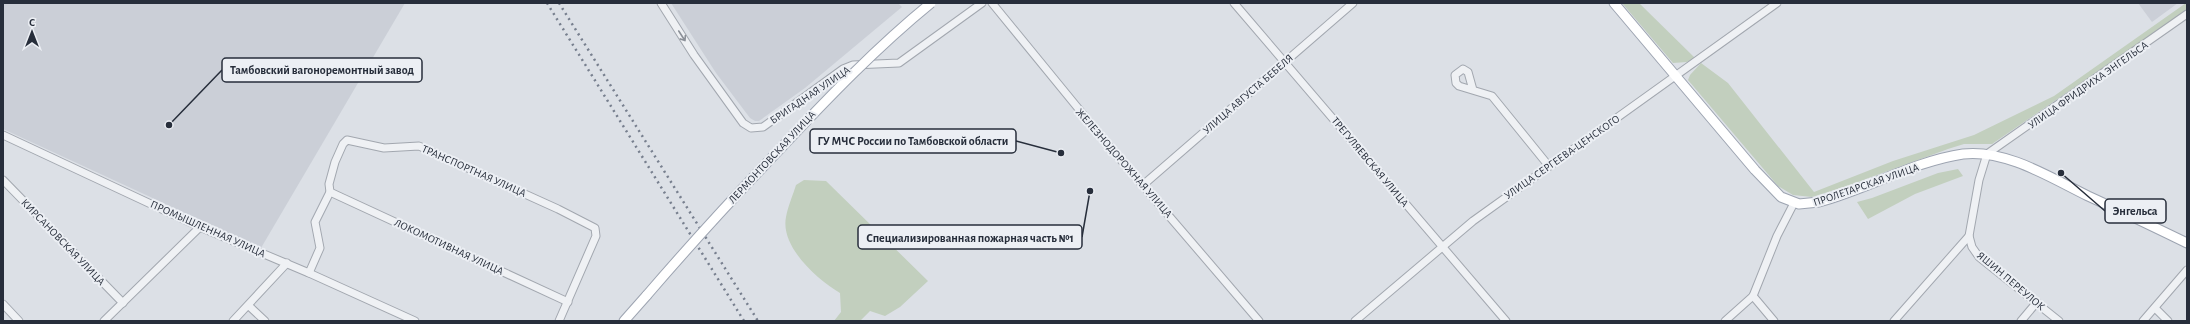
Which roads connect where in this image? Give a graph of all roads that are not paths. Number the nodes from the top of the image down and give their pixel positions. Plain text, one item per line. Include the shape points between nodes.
1 (661, 3) edge
2 (931, 3) edge
3 (982, 3) edge
4 (992, 3) edge
5 (1234, 3) edge
6 (1353, 3) edge
7 (1614, 3) edge
8 (1777, 3) edge
9 (2187, 14) edge
10 (1285, 61) junction
11 (1676, 76) junction
12 (1473, 90) dead end
13 (3, 135) edge
14 (1987, 154) junction
15 (1548, 165) junction
16 (3, 180) edge
17 (1143, 185) junction
18 (330, 192) junction
19 (1794, 203) junction
20 (200, 227) junction
21 (1969, 236) junction
22 (2187, 242) edge
23 (1442, 247) junction
24 (287, 263) junction
25 (2187, 270) edge
26 (309, 273) junction
27 (1753, 296) junction
28 (568, 302) junction
29 (2037, 302) junction
30 (123, 303) junction
31 (3, 304) edge
32 (249, 306) junction
33 (2155, 308) junction
34 (19, 321) edge
35 (104, 321) edge
36 (233, 321) edge
37 (265, 321) edge
38 (414, 321) edge
39 (559, 321) edge
40 (624, 321) edge
41 (1259, 321) edge
42 (1356, 321) edge
43 (1506, 321) edge
44 (1724, 321) edge
45 (1774, 321) edge
46 (1894, 321) edge
47 (2021, 321) edge
48 (2059, 321) edge
49 (2143, 321) edge
50 (2168, 321) edge

1 -> 3 street, БРИГАДНАЯ УЛИЦА via 694,55 743,123 751,128 763,127 843,69 853,65 889,65 900,62
2 - 40 main road, ЛЕРМОНТОВСКАЯ УЛИЦА, bridge via 868,58 817,109
4 - 17 street, ЖЕЛЕЗНОДОРОЖНАЯ УЛИЦА
5 - 10 street, ТРЕГУЛЯЕВСКАЯ УЛИЦА
6 - 10 street, УЛИЦА АВГУСТА БЕБЕЛЯ
7 - 11 main road, ПРОЛЕТАРСКАЯ УЛИЦА
8 - 11 street, УЛИЦА СЕРГЕЕВА-ЦЕНСКОГО
9 - 14 street, УЛИЦА ФРИДРИХА ЭНГЕЛЬСА
10 - 17 street, УЛИЦА АВГУСТА БЕБЕЛЯ
10 - 23 street, ТРЕГУЛЯЕВСКАЯ УЛИЦА
11 - 15 street, УЛИЦА СЕРГЕЕВА-ЦЕНСКОГО
11 - 19 main road, ПРОЛЕТАРСКАЯ УЛИЦА via 1755,170 1781,197
12 - 15 street via 1492,96
13 - 20 street, ПРОМЫШЛЕННАЯ УЛИЦА
14 - 19 main road, ПРОЛЕТАРСКАЯ УЛИЦА via 1963,154 1938,160 1829,200 1811,204
14 - 21 street via 1979,180
14 - 22 main road, ПРОЛЕТАРСКАЯ УЛИЦА via 2005,158 2039,172
15 - 23 street, УЛИЦА СЕРГЕЕВА-ЦЕНСКОГО
16 - 30 street, КИРСАНОВСКАЯ УЛИЦА
17 - 41 street, ЖЕЛЕЗНОДОРОЖНАЯ УЛИЦА
18 - 26 street via 315,222 320,248
18 - 28 street, ЛОКОМОТИВНАЯ УЛИЦА
18 - 28 street, ТРАНСПОРТНАЯ УЛИЦА via 329,184 335,162 347,140 384,148 419,146 558,209 595,228 596,236
19 - 27 street via 1777,236
20 - 24 street, ПРОМЫШЛЕННАЯ УЛИЦА
20 - 30 street
21 - 29 street, ЯШИН ПЕРЕУЛОК via 1972,247 1979,257
21 - 46 street
23 - 42 street, УЛИЦА СЕРГЕЕВА-ЦЕНСКОГО
23 - 43 street, ТРЕГУЛЯЕВСКАЯ УЛИЦА
24 - 26 street, ПРОМЫШЛЕННАЯ УЛИЦА
24 - 32 street
25 - 33 street
26 - 38 street, ПРОМЫШЛЕННАЯ УЛИЦА
27 - 44 street
27 - 45 street
28 - 39 street
29 - 47 street
29 - 48 street, ЯШИН ПЕРЕУЛОК
30 - 35 street
31 - 34 street
32 - 36 street
32 - 37 street
33 - 49 street
33 - 50 street

